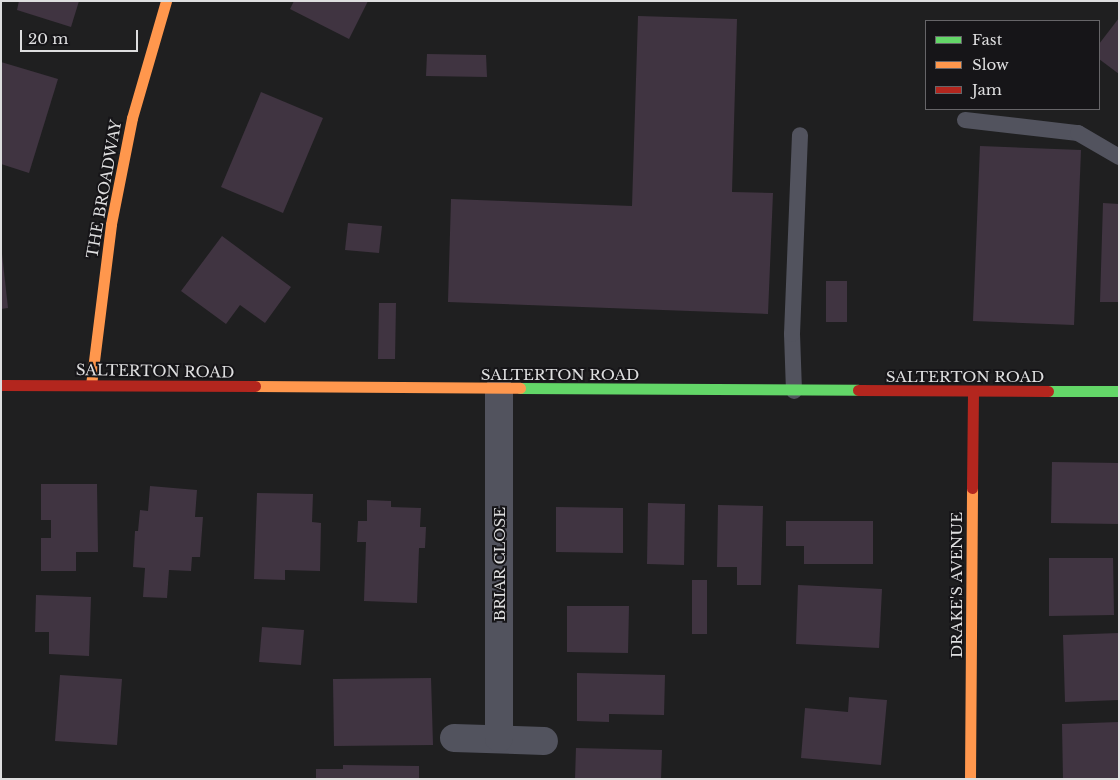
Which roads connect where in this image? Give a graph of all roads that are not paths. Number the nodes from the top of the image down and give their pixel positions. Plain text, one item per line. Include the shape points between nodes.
1 (166, 1) edge
2 (964, 120) dead end
3 (800, 134) dead end
4 (1119, 157) edge
5 (1, 385) edge
6 (91, 385) junction
7 (499, 390) junction
8 (794, 391) junction
9 (1119, 391) edge
10 (973, 392) junction
11 (454, 738) dead end
12 (499, 738) junction
13 (544, 741) dead end
14 (970, 779) edge

1 - 6 main road, THE BROADWAY via 132,118 113,215
2 - 4 lane via 1078,133
3 - 8 lane via 792,334
5 - 6 main road, SALTERTON ROAD
6 - 7 main road, SALTERTON ROAD
7 - 8 main road, SALTERTON ROAD
7 - 12 street, BRIAR CLOSE
8 - 10 main road, SALTERTON ROAD
9 - 10 main road, SALTERTON ROAD
10 - 14 main road, DRAKE'S AVENUE
11 - 12 street
12 - 13 street

